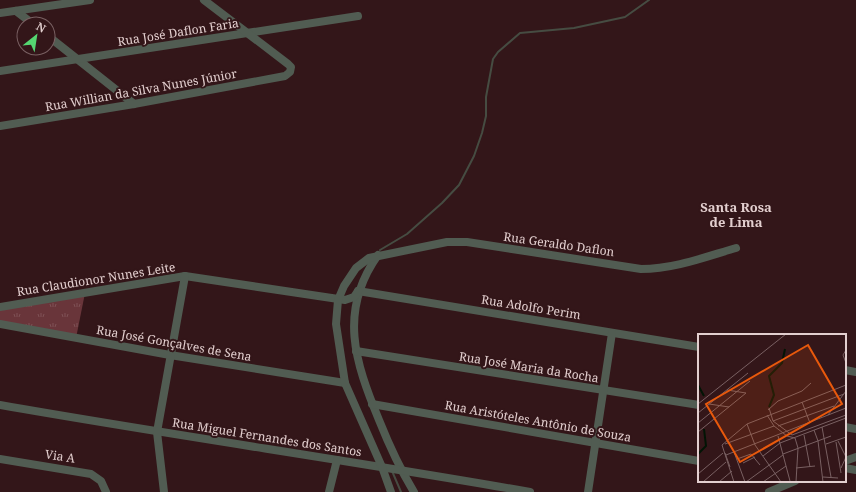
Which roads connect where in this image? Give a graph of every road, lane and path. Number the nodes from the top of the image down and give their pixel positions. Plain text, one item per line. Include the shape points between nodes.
1 (90, 0) edge
2 (204, 0) edge
3 (16, 11) junction
4 (0, 13) edge
5 (23, 16) edge
6 (358, 16) dead end
7 (248, 34) junction
8 (56, 42) edge
9 (78, 60) junction
10 (0, 70) edge
11 (134, 104) junction
12 (0, 126) edge
13 (736, 248) dead end
14 (378, 255) junction
15 (185, 276) junction
16 (358, 291) junction
17 (338, 300) junction
18 (0, 307) edge
19 (0, 324) edge
20 (612, 333) junction
21 (698, 346) edge
22 (356, 352) junction
23 (170, 356) junction
24 (846, 370) edge
25 (856, 372) edge
26 (345, 383) junction
27 (603, 390) junction
28 (372, 404) junction
29 (698, 405) edge
30 (0, 408) edge
31 (846, 427) edge
32 (856, 428) edge
33 (157, 432) junction
34 (595, 444) junction
35 (856, 457) edge
36 (0, 459) edge
37 (337, 460) junction
38 (846, 461) edge
39 (698, 462) edge
40 (382, 467) junction
41 (846, 468) edge
42 (400, 469) junction
43 (856, 470) edge
44 (793, 482) edge
45 (106, 492) edge
46 (164, 492) edge
47 (329, 492) edge
48 (391, 492) edge
49 (414, 492) edge
50 (530, 492) edge
51 (588, 492) edge
52 (769, 492) edge

1 - 3 street
2 - 7 street
3 - 4 street
3 - 5 street
6 - 7 street, Rua José Daflon Faria
7 - 9 street, Rua José Daflon Faria
7 - 11 street, Rua Willian da Silva Nunes Júnior via 288,64 291,70 285,76
8 - 9 street
9 - 10 street, Rua José Daflon Faria
9 - 11 street
11 - 12 street, Rua Willian da Silva Nunes Júnior
13 - 14 street, Rua Geraldo Daflon via 654,269 467,242 446,242
14 - 16 street via 363,276
14 - 17 street, Rua Geraldo Daflon via 356,268
15 - 17 street, Rua Claudionor Nunes Leite
15 - 18 street, Rua Claudionor Nunes Leite
15 - 23 street
16 - 17 street, Rua Claudionor Nunes Leite via 350,299
16 - 20 street, Rua Adolfo Perim
16 - 22 street via 354,316
17 - 26 street via 336,324
19 - 23 street, Rua José Gonçalves de Sena
20 - 21 street, Rua Adolfo Perim
20 - 27 street
22 - 27 street, Rua José Maria da Rocha
22 - 28 street
23 - 26 street, Rua José Gonçalves de Sena
23 - 33 street
24 - 25 street
26 - 40 street
27 - 29 street, Rua José Maria da Rocha
27 - 34 street
28 - 34 street, Rua Aristóteles Antônio de Souza
28 - 42 street
30 - 33 street, Rua Miguel Fernandes dos Santos
31 - 32 street
33 - 37 street, Rua Miguel Fernandes dos Santos
33 - 46 street
34 - 39 street, Rua Aristóteles Antônio de Souza
34 - 51 street
35 - 38 street
36 - 45 street, Via A via 91,474 101,481
37 - 40 street, Rua Miguel Fernandes dos Santos
37 - 47 street
40 - 42 street, Rua Miguel Fernandes dos Santos
40 - 48 street
41 - 43 street
42 - 49 street
42 - 50 street, Rua Miguel Fernandes dos Santos
44 - 52 street

